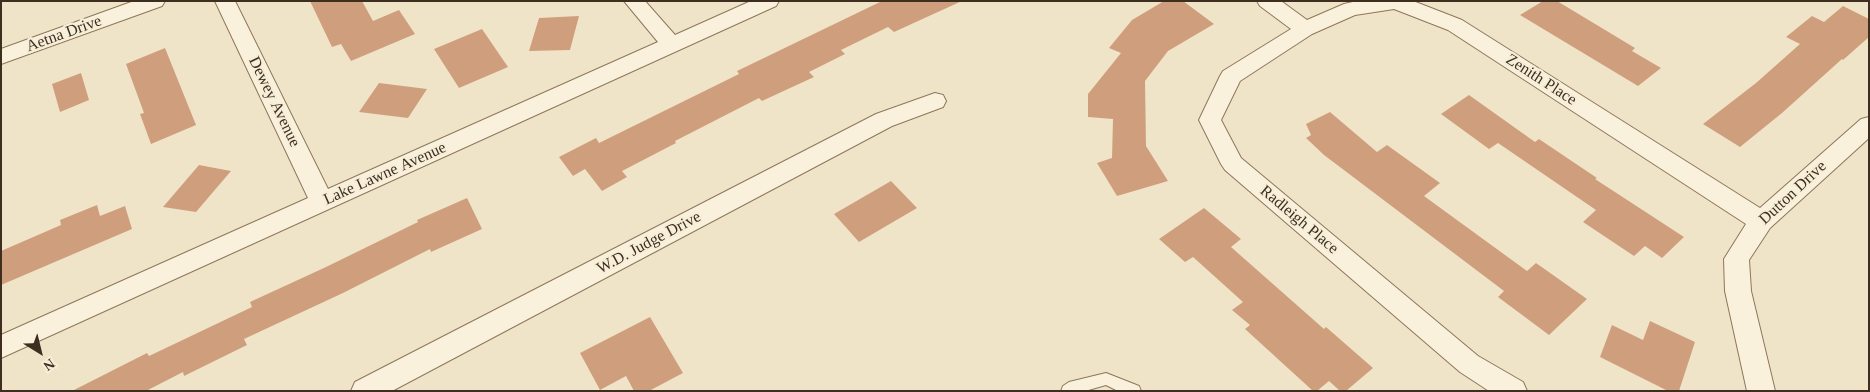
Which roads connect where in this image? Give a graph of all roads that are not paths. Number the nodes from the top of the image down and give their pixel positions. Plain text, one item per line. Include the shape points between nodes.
1 (155, 1) edge
2 (225, 1) edge
3 (634, 1) edge
4 (769, 1) edge
5 (1267, 1) edge
6 (1305, 29) junction
7 (672, 45) junction
8 (1, 57) edge
9 (935, 101) dead end
10 (1869, 125) edge
11 (322, 202) junction
12 (1761, 221) junction
13 (1, 347) edge
14 (365, 391) edge
15 (1068, 391) edge
16 (1134, 391) edge
17 (1513, 391) edge
18 (1761, 391) edge

1 - 8 street, Aetna Drive
2 - 11 street, Dewey Avenue
3 - 7 street
4 - 7 street, Lake Lawne Avenue
5 - 6 street
6 - 12 street, Zenith Place via 1352,9 1395,2 1455,25
6 - 17 street, Radleigh Place via 1230,76 1210,120 1233,164 1469,364
7 - 11 street, Lake Lawne Avenue
9 - 14 street, W.D. Judge Drive via 884,120
10 - 12 street, Dutton Drive
11 - 13 street, Lake Lawne Avenue
12 - 18 street, Dutton Drive via 1736,259 1738,291
15 - 16 lane via 1106,379

